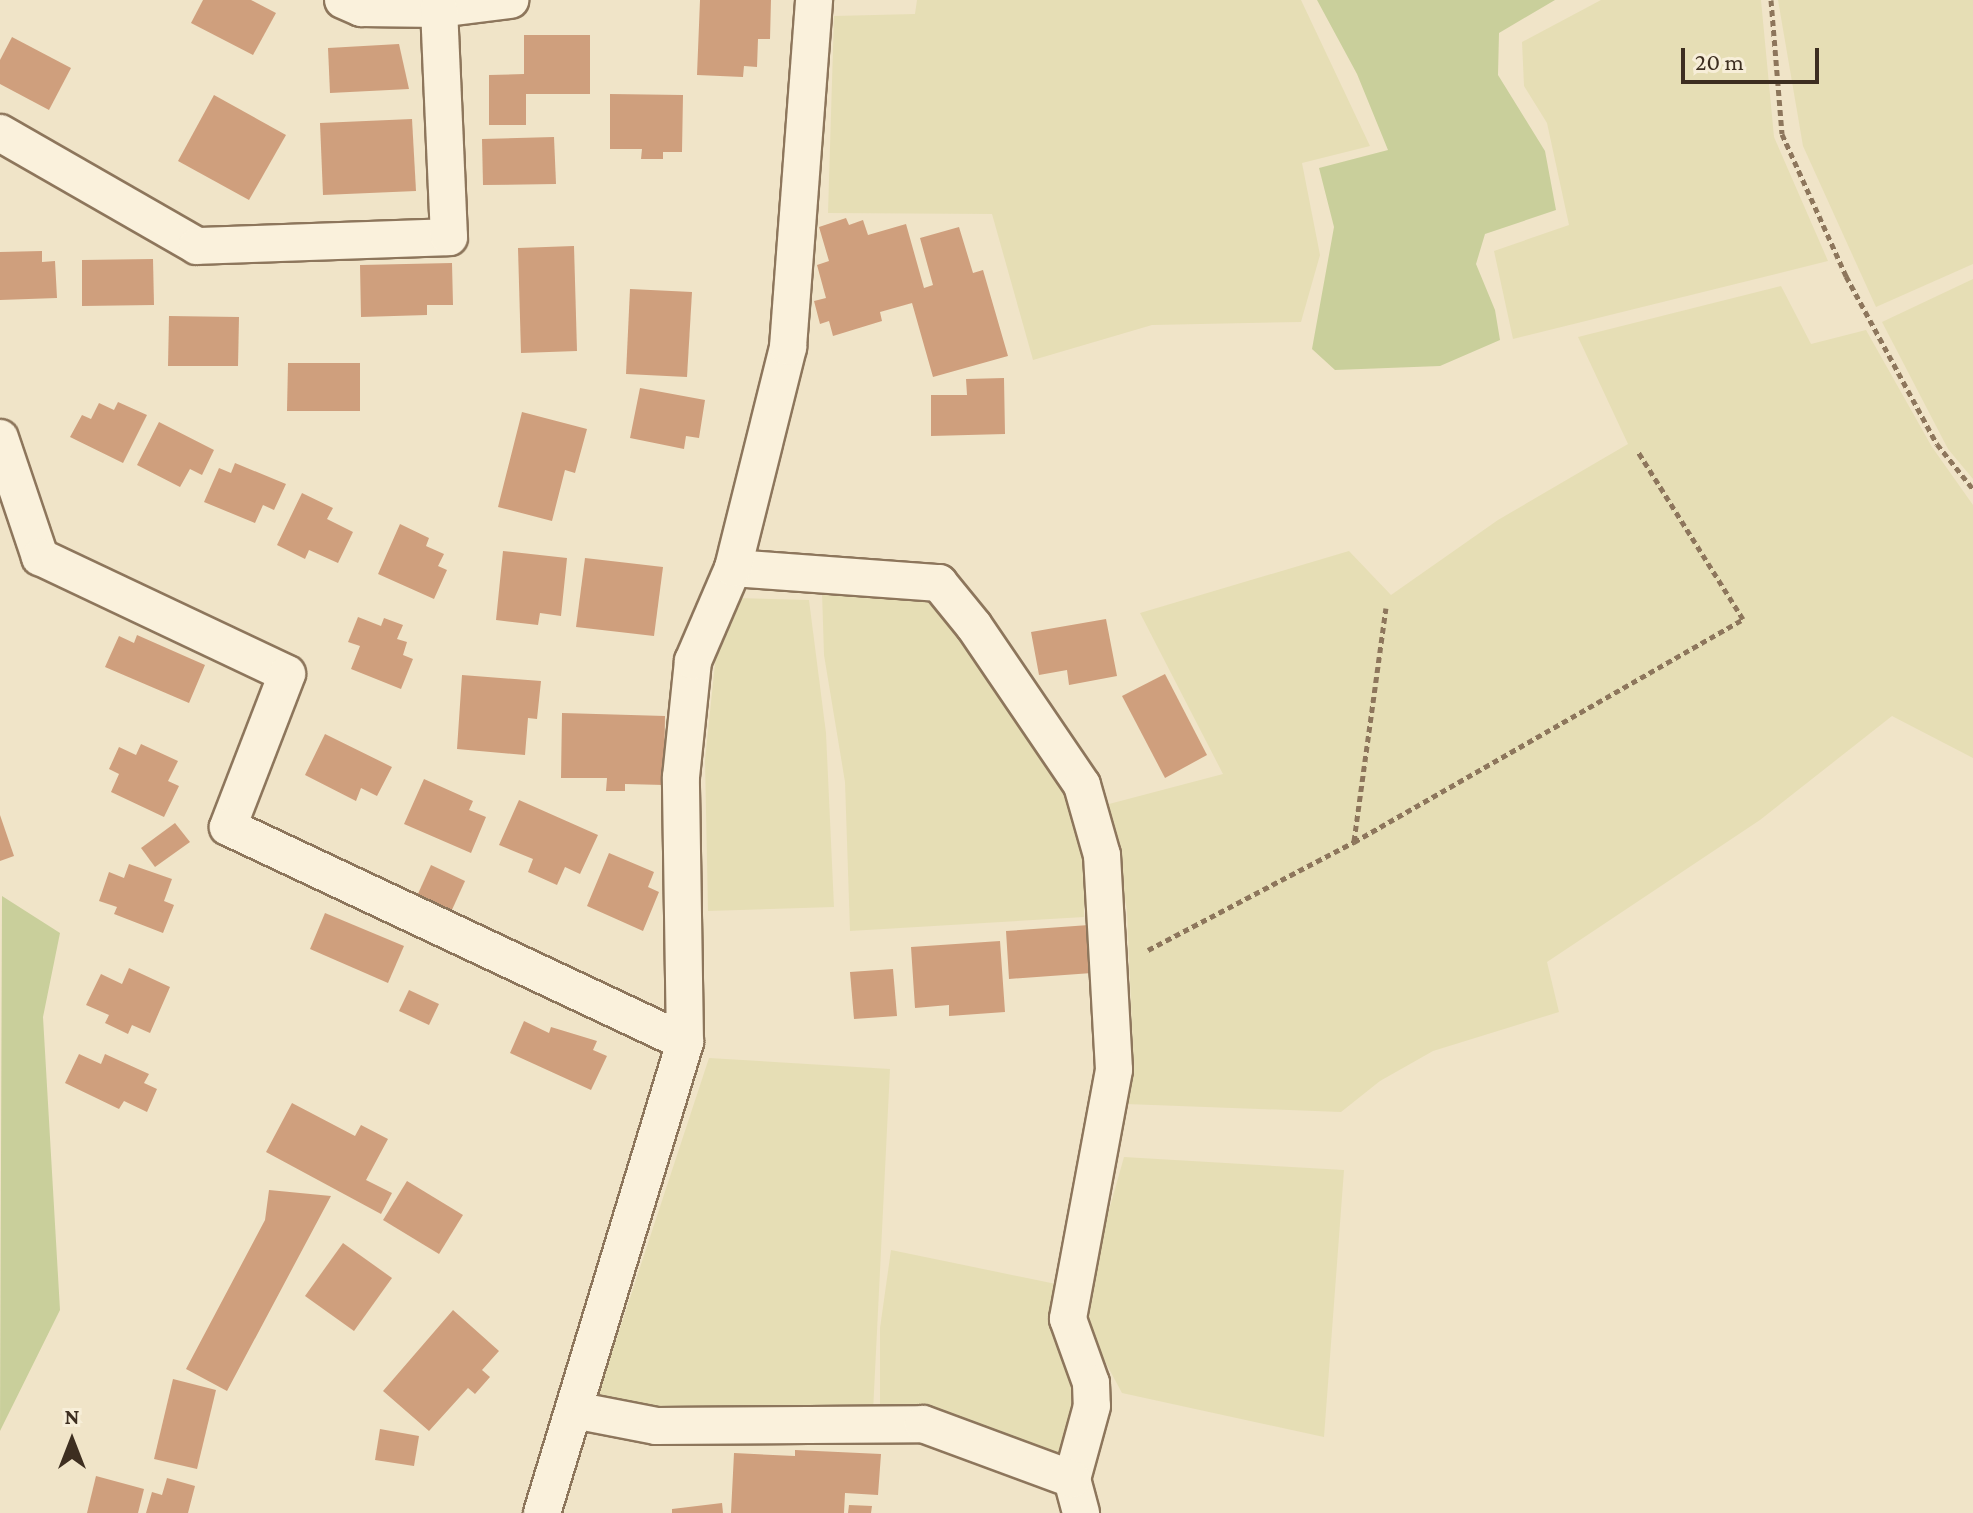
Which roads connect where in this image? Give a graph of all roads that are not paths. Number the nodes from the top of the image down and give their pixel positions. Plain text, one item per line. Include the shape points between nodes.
1 (343, 0) edge
2 (510, 0) edge
3 (814, 0) edge
4 (439, 9) junction
5 (0, 133) edge
6 (0, 438) edge
7 (733, 568) junction
8 (685, 1042) junction
9 (574, 1410) junction
10 (1076, 1496) edge
11 (542, 1513) edge

1 - 4 street via 361,8
2 - 4 street
3 - 7 street via 788,347
4 - 5 street via 449,237 197,246
6 - 8 street via 40,557 287,674 228,827
7 - 8 street via 693,661 683,762
7 - 10 street via 939,583 1017,686 1082,785 1102,855 1114,1070 1068,1319 1091,1383 1092,1406
8 - 9 street
9 - 10 street via 656,1426 923,1424
9 - 11 street

